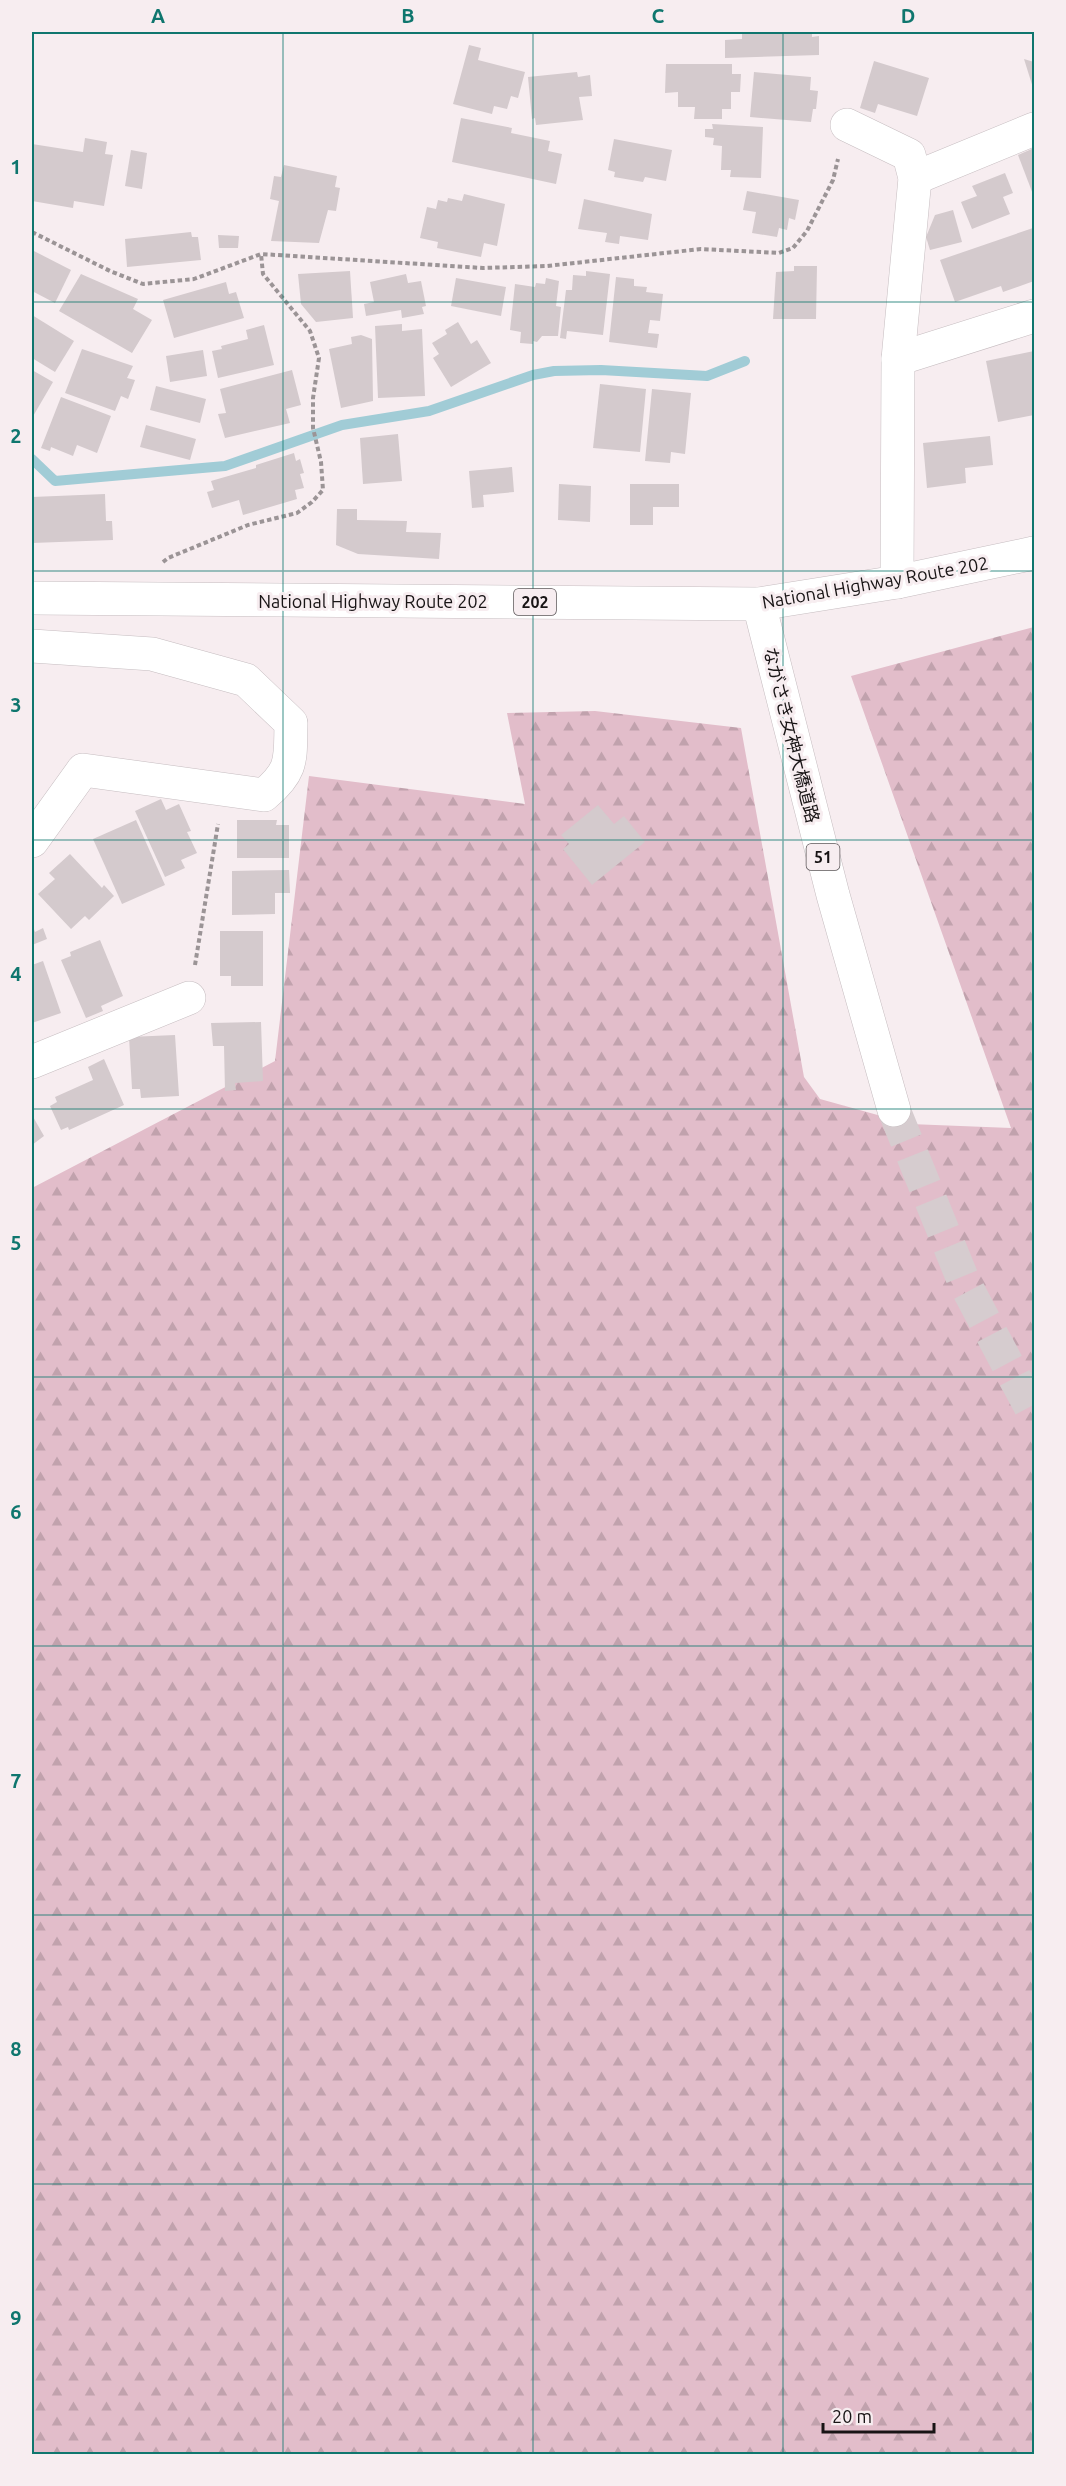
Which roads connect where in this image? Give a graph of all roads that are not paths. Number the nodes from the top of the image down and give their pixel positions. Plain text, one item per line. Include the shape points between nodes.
1 (847, 125) road end
2 (1035, 129) edge
3 (915, 178) junction
4 (1035, 316) edge
5 (898, 359) junction
6 (1035, 553) edge
7 (897, 582) junction
8 (32, 598) edge
9 (759, 604) junction
10 (32, 646) edge
11 (32, 841) edge
12 (189, 998) road end
13 (32, 1062) edge
14 (894, 1110) tunnel mouth

1 - 3 main road via 909,155
2 - 3 main road
3 - 5 main road
4 - 5 main road
5 - 7 main road
6 - 7 main road, National Highway Route 202 / 202
7 - 9 main road, National Highway Route 202 / 202
8 - 9 main road, National Highway Route 202 / 202
9 - 14 main road, ながさき女神大橋道路 / 51 via 833,895
10 - 11 main road via 152,654 246,680 291,723 290,762 280,782 264,795 83,770
12 - 13 main road

